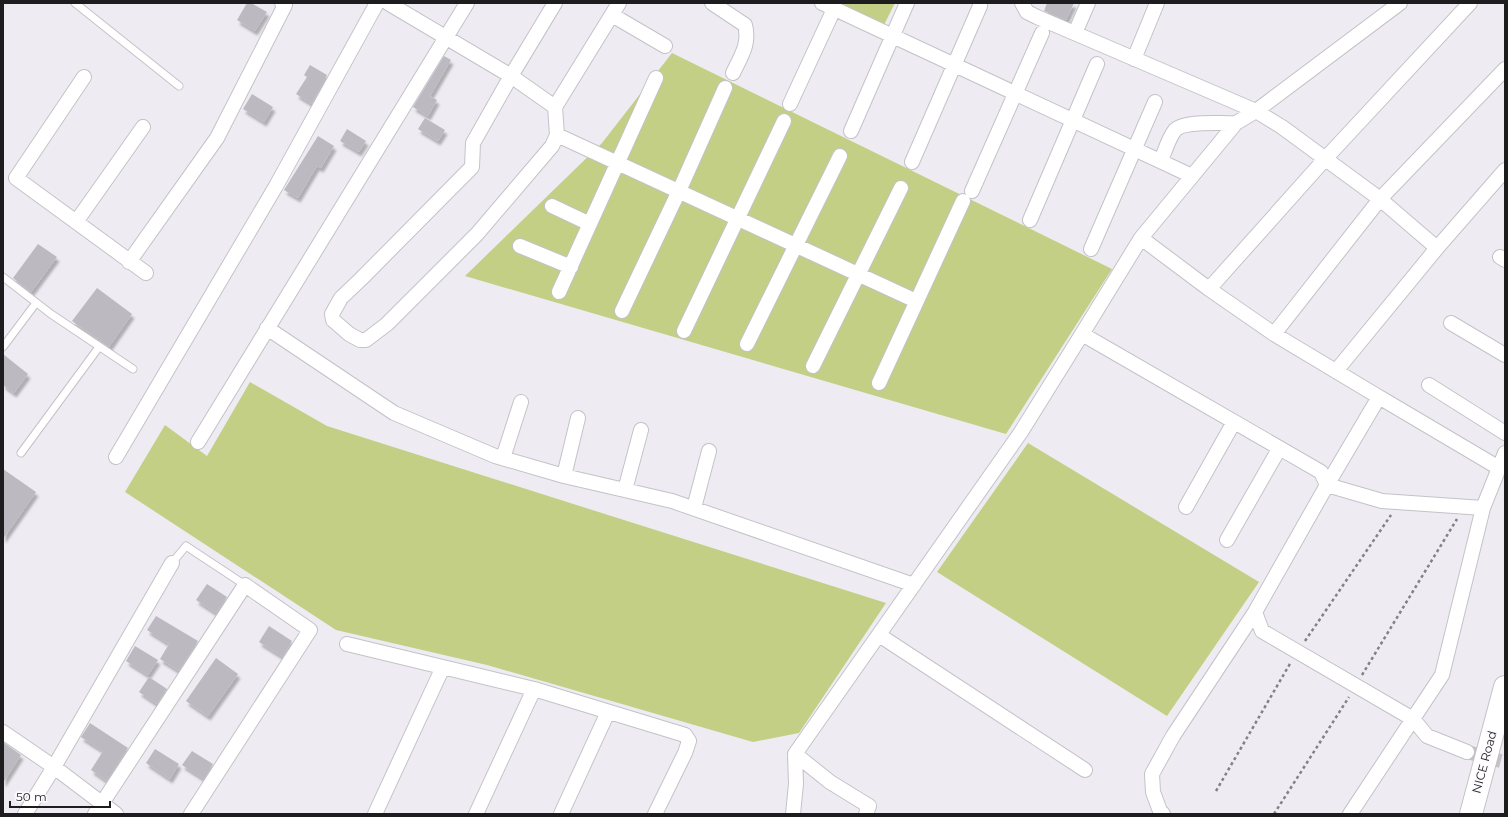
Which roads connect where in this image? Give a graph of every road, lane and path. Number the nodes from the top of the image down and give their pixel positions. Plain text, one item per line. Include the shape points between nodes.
1 (75, 3) edge
2 (377, 3) edge
3 (388, 3) edge
4 (467, 3) edge
5 (555, 3) edge
6 (712, 3) edge
7 (907, 3) edge
8 (1022, 3) edge
9 (1088, 3) edge
10 (1157, 3) edge
11 (1400, 3) edge
12 (1470, 3) edge
13 (285, 4) edge
14 (828, 6) edge
15 (980, 6) dead end
16 (615, 9) edge
17 (1042, 33) dead end
18 (1075, 33) junction
19 (892, 36) junction
20 (446, 38) junction
21 (665, 46) dead end
22 (1134, 58) junction
23 (1098, 64) dead end
24 (955, 65) junction
25 (1505, 69) edge
26 (733, 73) dead end
27 (511, 76) junction
28 (84, 77) dead end
29 (656, 78) dead end
30 (179, 86) dead end
31 (725, 88) dead end
32 (1016, 93) junction
33 (1155, 102) dead end
34 (790, 104) dead end
35 (555, 107) junction
36 (1256, 111) junction
37 (1073, 120) junction
38 (784, 121) dead end
39 (1236, 123) junction
40 (143, 127) dead end
41 (851, 131) dead end
42 (558, 134) junction
43 (1135, 149) junction
44 (840, 156) dead end
45 (1325, 159) junction
46 (1161, 161) junction
47 (912, 162) dead end
48 (618, 163) junction
49 (1505, 170) edge
50 (1192, 176) junction
51 (901, 188) dead end
52 (679, 191) junction
53 (972, 191) dead end
54 (1380, 199) junction
55 (963, 201) dead end
56 (552, 206) dead end
57 (737, 218) junction
58 (1030, 220) dead end
59 (76, 222) junction
60 (590, 224) junction
61 (1141, 238) junction
62 (797, 245) junction
63 (520, 246) dead end
64 (1437, 248) junction
65 (1091, 249) dead end
66 (129, 262) junction
67 (571, 267) junction
68 (146, 273) dead end
69 (858, 275) junction
70 (3, 277) edge
71 (1209, 289) junction
72 (559, 292) dead end
73 (916, 301) junction
74 (36, 303) junction
75 (622, 311) dead end
76 (1451, 323) dead end
77 (267, 328) junction
78 (684, 331) dead end
79 (1082, 334) junction
80 (1274, 334) junction
81 (747, 344) dead end
82 (3, 347) edge
83 (99, 347) junction
84 (1505, 356) edge
85 (813, 366) dead end
86 (133, 369) dead end
87 (1336, 371) junction
88 (879, 383) dead end
89 (1429, 385) dead end
90 (1379, 397) junction
91 (521, 402) dead end
92 (578, 418) dead end
93 (1234, 422) junction
94 (641, 430) dead end
95 (1505, 433) edge
96 (198, 442) dead end
97 (1279, 449) junction
98 (709, 451) dead end
99 (20, 453) dead end
100 (1505, 453) edge
101 (116, 457) dead end
102 (503, 458) junction
103 (1499, 468) junction
104 (564, 476) junction
105 (1327, 485) junction
106 (625, 490) junction
107 (1186, 507) dead end
108 (1465, 507) junction
109 (694, 508) junction
110 (1483, 508) junction
111 (1227, 540) dead end
112 (172, 563) joint
113 (245, 585) junction
114 (914, 585) junction
115 (1255, 612) junction
116 (879, 635) junction
117 (347, 644) dead end
118 (443, 667) junction
119 (1356, 685) junction
120 (1505, 687) edge
121 (534, 689) junction
122 (608, 712) junction
123 (1413, 719) junction
124 (3, 732) edge
125 (1467, 752) tunnel mouth
126 (795, 754) junction
127 (54, 767) junction
128 (1085, 770) dead end
129 (98, 809) edge
130 (25, 814) edge
131 (116, 814) edge
132 (191, 814) edge
133 (375, 814) edge
134 (476, 814) edge
135 (561, 814) edge
136 (655, 814) edge
137 (793, 814) edge
138 (866, 814) edge
139 (1163, 814) edge
140 (1274, 814) edge
141 (1350, 814) edge
142 (1471, 814) edge

1 - 30 lane
2 - 101 street via 276,186
3 - 20 street
4 - 20 street
5 - 27 street
6 - 26 street via 745,25 746,45
7 - 19 street
8 - 18 street via 1027,12
9 - 18 street
10 - 22 street
11 - 36 street
12 - 45 street
13 - 66 street via 217,138
14 - 19 street
14 - 34 street
15 - 24 street
16 - 21 street
16 - 35 street
17 - 32 street
18 - 22 street
19 - 24 street
19 - 41 street
20 - 27 street
20 - 77 street
22 - 36 street
23 - 37 street
24 - 32 street
24 - 47 street
25 - 54 street
27 - 35 street
27 - 42 street via 474,143 472,167 346,292 335,306 333,320 360,340 366,340 387,324 477,234 552,146
28 - 59 street via 16,178
29 - 48 street
31 - 52 street
32 - 37 street
32 - 53 street
33 - 43 street
35 - 42 street
36 - 39 street
36 - 45 street
37 - 43 street
37 - 58 street
38 - 57 street
39 - 46 street via 1190,123 1176,129
39 - 50 street
40 - 59 street
42 - 48 street
43 - 46 street
43 - 65 street
44 - 62 street
45 - 54 street
45 - 71 street
46 - 50 street
48 - 52 street
48 - 60 street
49 - 64 street
50 - 61 street
51 - 69 street
52 - 57 street
52 - 75 street
54 - 64 street
54 - 80 street
55 - 73 street
56 - 60 street
57 - 62 street
57 - 78 street
59 - 66 street
60 - 67 street
61 - 71 street
61 - 79 street
62 - 69 street
62 - 81 street
63 - 67 street
64 - 87 street
66 - 68 street
67 - 72 street
69 - 73 street
69 - 85 street
70 - 74 lane
71 - 80 street
73 - 88 street
74 - 82 lane
74 - 83 lane
76 - 84 street
77 - 96 street
77 - 102 street via 394,413
79 - 93 street
79 - 114 street via 1021,432
80 - 87 street
83 - 86 lane
83 - 99 lane
87 - 90 street
89 - 95 street
90 - 103 street
90 - 105 street
91 - 102 street
92 - 104 street
93 - 97 street
93 - 107 street
94 - 106 street
97 - 105 street via 1321,472
97 - 111 street
98 - 109 street
100 - 103 street
102 - 104 street
103 - 110 street
104 - 106 street
105 - 108 street via 1382,502
105 - 115 street
106 - 109 street
108 - 110 street
108 - 119 path
109 - 114 street
110 - 123 street via 1442,675
112 - 113 lane via 186,546
112 - 127 street
113 - 129 street
113 - 132 street via 310,630
114 - 116 street
115 - 119 street via 1262,631
115 - 139 street via 1173,736 1152,774 1153,792
116 - 126 street
116 - 128 street
117 - 118 street
118 - 121 street
118 - 133 street
119 - 123 street
119 - 140 path
120 - 142 highway, NICE Road
121 - 122 street
121 - 134 street
122 - 135 street
122 - 136 street via 685,735 689,741
123 - 125 street via 1427,736
123 - 141 street
124 - 127 street
126 - 137 street
126 - 138 street via 830,782 869,806
127 - 129 street
127 - 130 street
129 - 131 street

